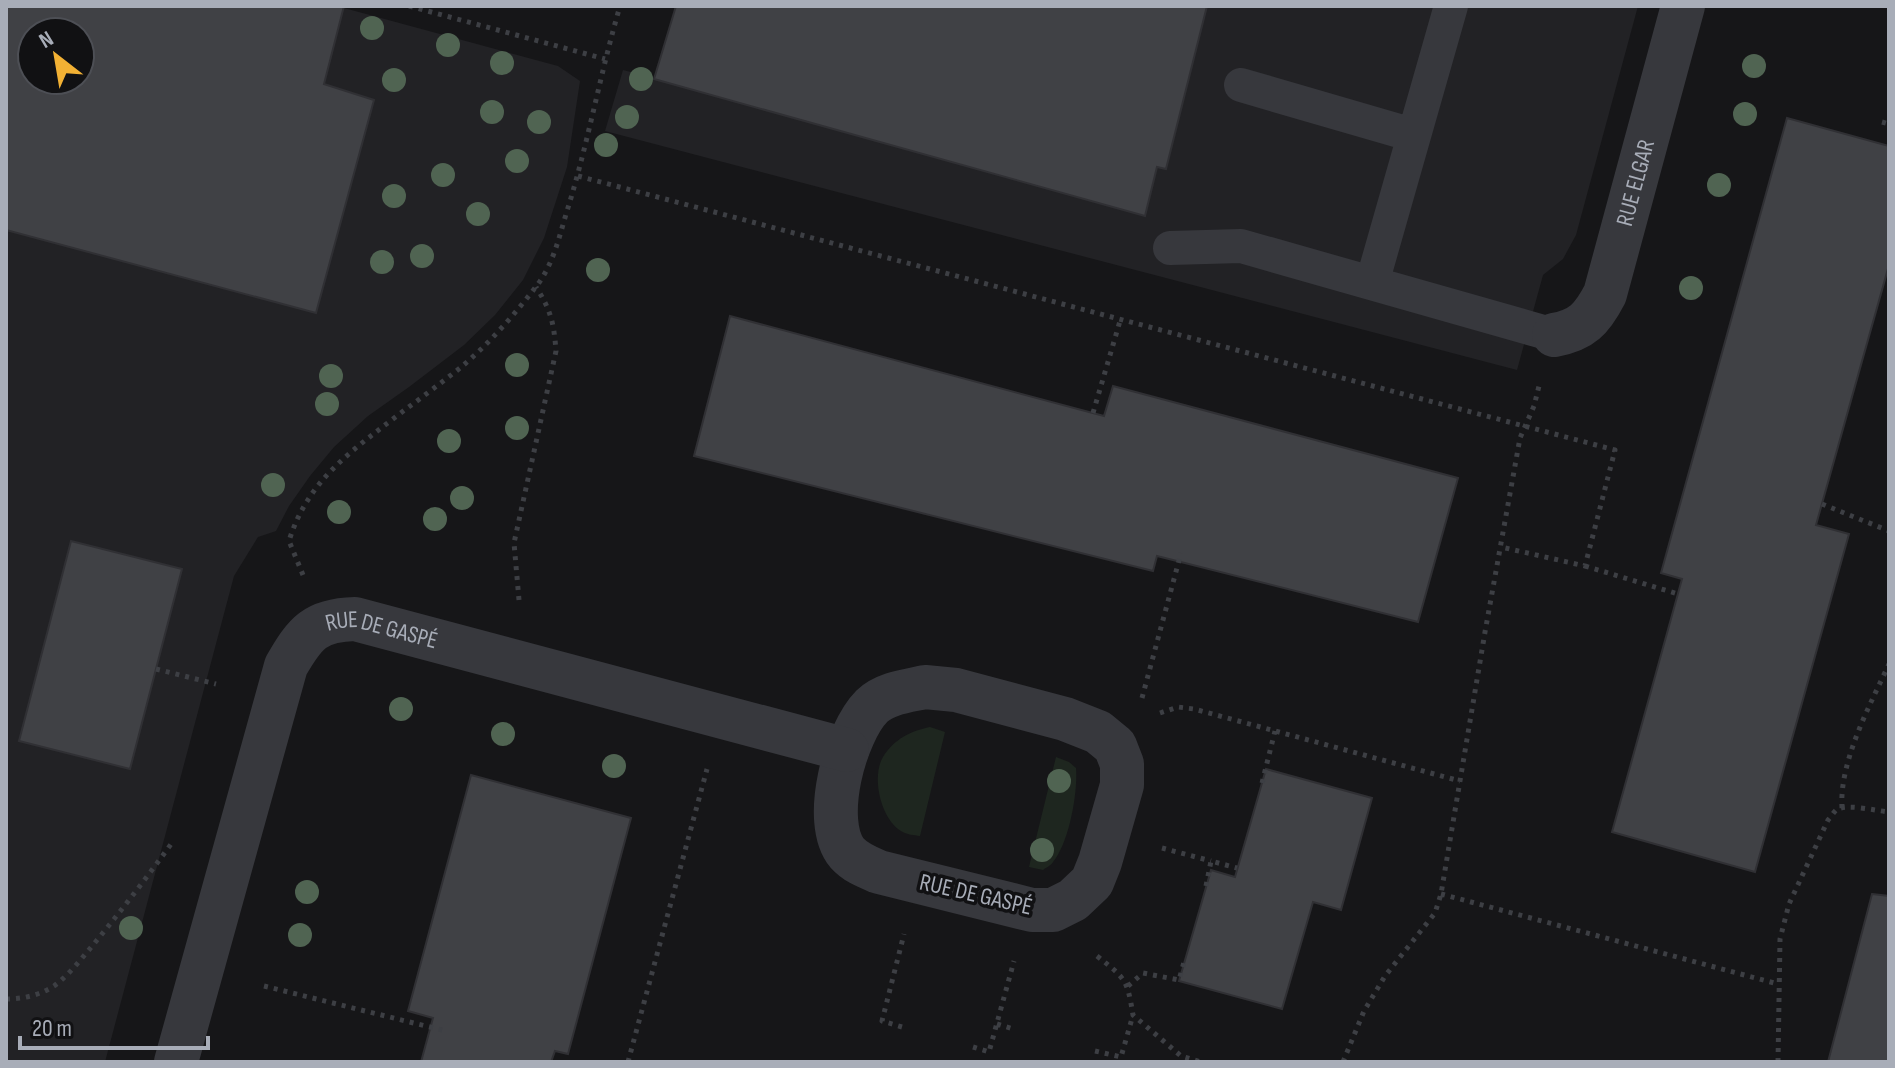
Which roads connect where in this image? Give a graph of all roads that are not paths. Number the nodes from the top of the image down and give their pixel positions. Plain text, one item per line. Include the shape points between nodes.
1 (1451, 6) edge
2 (1683, 6) edge
3 (1241, 85) dead end
4 (1413, 135) junction
5 (1170, 248) dead end
6 (1372, 283) junction
7 (1554, 335) joint
8 (847, 750) junction
9 (176, 1062) edge

1 - 4 lane
2 - 7 street, RUE ELGAR via 1605,294 1582,326
3 - 4 lane
4 - 6 lane
5 - 6 lane via 1241,246
6 - 7 lane
8 - 8 street, RUE DE GASPÉ via 836,809 838,832 846,852 861,865 1032,910 1053,910 1092,882 1122,785 1115,746 1098,732 956,690 925,687 895,693 873,705
8 - 9 street, RUE DE GASPÉ via 355,619 334,620 300,642 286,666

